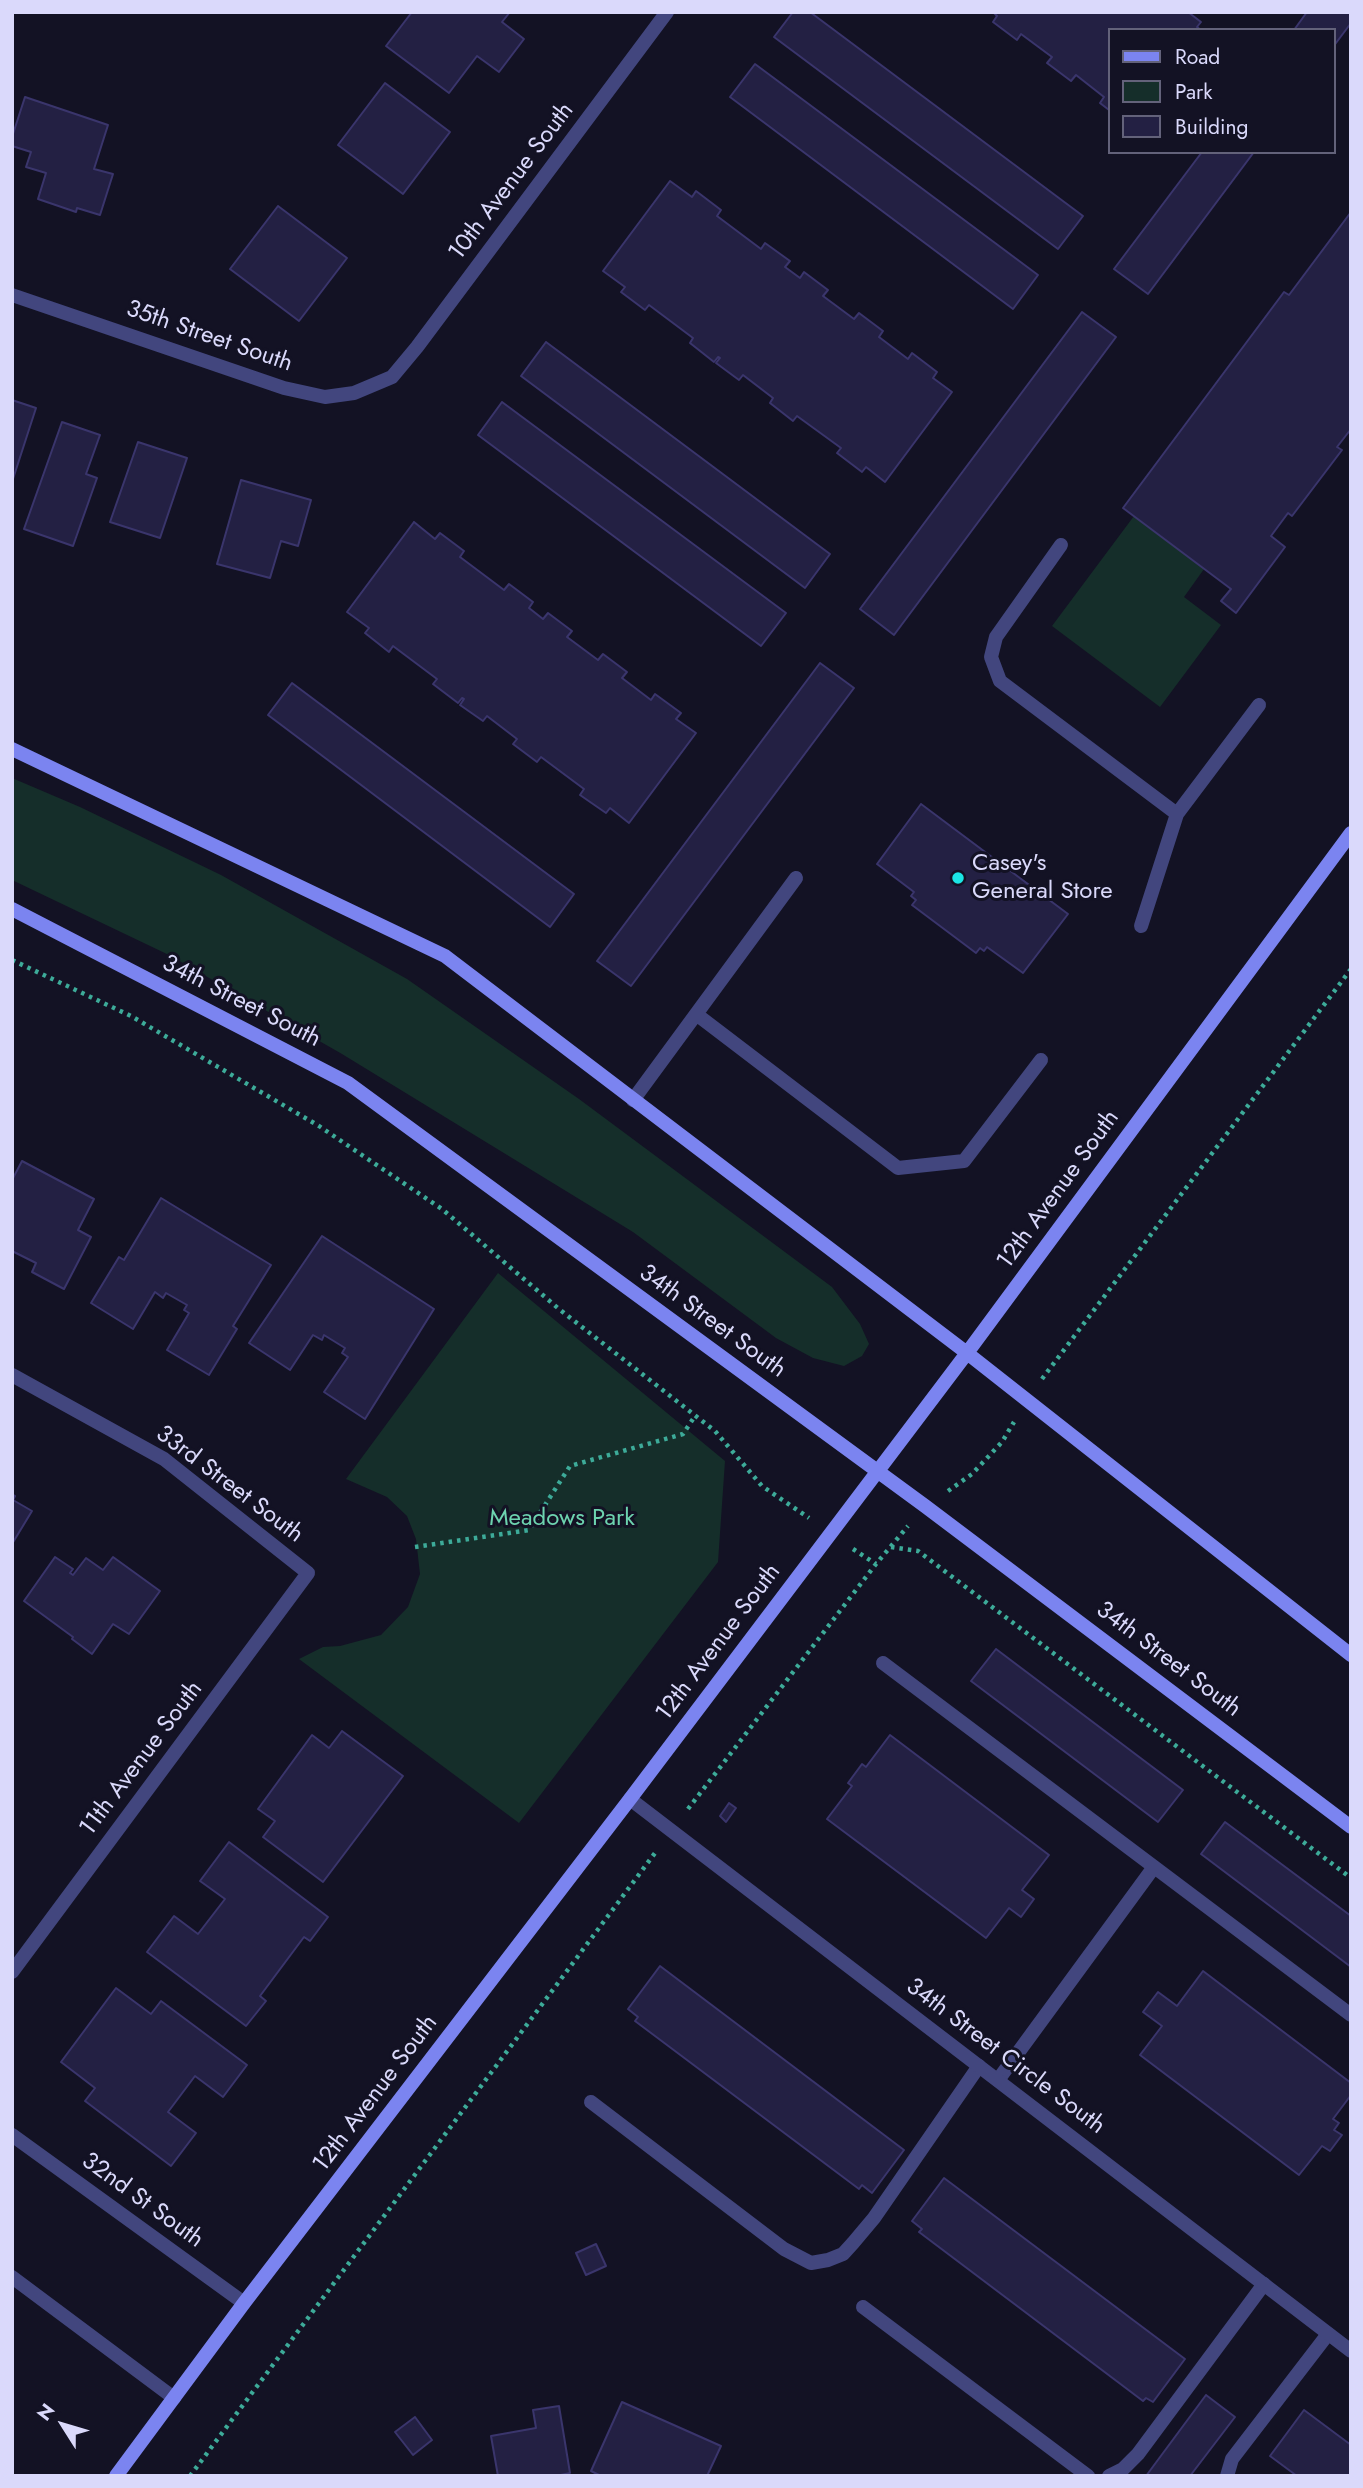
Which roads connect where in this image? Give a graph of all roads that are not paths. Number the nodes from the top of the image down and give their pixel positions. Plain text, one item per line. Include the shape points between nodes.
1 (667, 12) edge
2 (12, 295) edge
3 (392, 377) joint
4 (1061, 545) dead end
5 (1259, 705) dead end
6 (12, 750) edge
7 (1177, 814) junction
8 (1351, 833) edge
9 (796, 878) dead end
10 (12, 909) edge
11 (1141, 926) dead end
12 (696, 1014) junction
13 (1041, 1060) dead end
14 (633, 1100) junction
15 (967, 1353) junction
16 (12, 1374) edge
17 (878, 1471) junction
18 (308, 1573) joint
19 (1351, 1656) edge
20 (883, 1663) dead end
21 (630, 1799) junction
22 (1351, 1827) edge
23 (1154, 1867) junction
24 (12, 1972) edge
25 (1351, 2015) edge
26 (979, 2066) junction
27 (998, 2080) junction
28 (591, 2102) dead end
29 (12, 2135) edge
30 (12, 2277) edge
31 (1264, 2284) junction
32 (244, 2303) junction
33 (863, 2307) dead end
34 (1328, 2334) junction
35 (1351, 2351) edge
36 (174, 2398) junction
37 (116, 2476) edge
38 (1088, 2476) edge
39 (1110, 2476) edge
40 (1227, 2476) edge

1 - 3 street, 10th Avenue South
2 - 3 street, 35th Street South via 284,388 325,397 354,393
4 - 7 street via 996,638 991,657 1000,681
5 - 7 street
6 - 14 main road via 445,956
7 - 11 street
8 - 15 main road, 12th Avenue South
9 - 12 street
10 - 17 main road, 34th Street South via 348,1083
12 - 13 street via 898,1168 964,1161
12 - 14 street
14 - 15 main road
15 - 17 main road, 12th Avenue South
15 - 19 main road
16 - 18 street, 33rd Street South via 164,1459
17 - 21 main road, 12th Avenue South
17 - 22 main road, 34th Street South
18 - 24 street, 11th Avenue South
20 - 23 street
21 - 26 street, 34th Street Circle South
21 - 32 main road, 12th Avenue South
23 - 25 street
23 - 27 street
26 - 27 street, 34th Street Circle South
26 - 28 street via 853,2243 843,2253 811,2263 784,2249
27 - 31 street, 34th Street Circle South
29 - 32 street, 32nd St South
30 - 36 street
31 - 34 street, 34th Street Circle South
31 - 39 street via 1138,2454
32 - 36 main road, 12th Avenue South
33 - 38 street
34 - 35 street, 34th Street Circle South
34 - 40 street via 1231,2459
36 - 37 main road, 12th Avenue South

